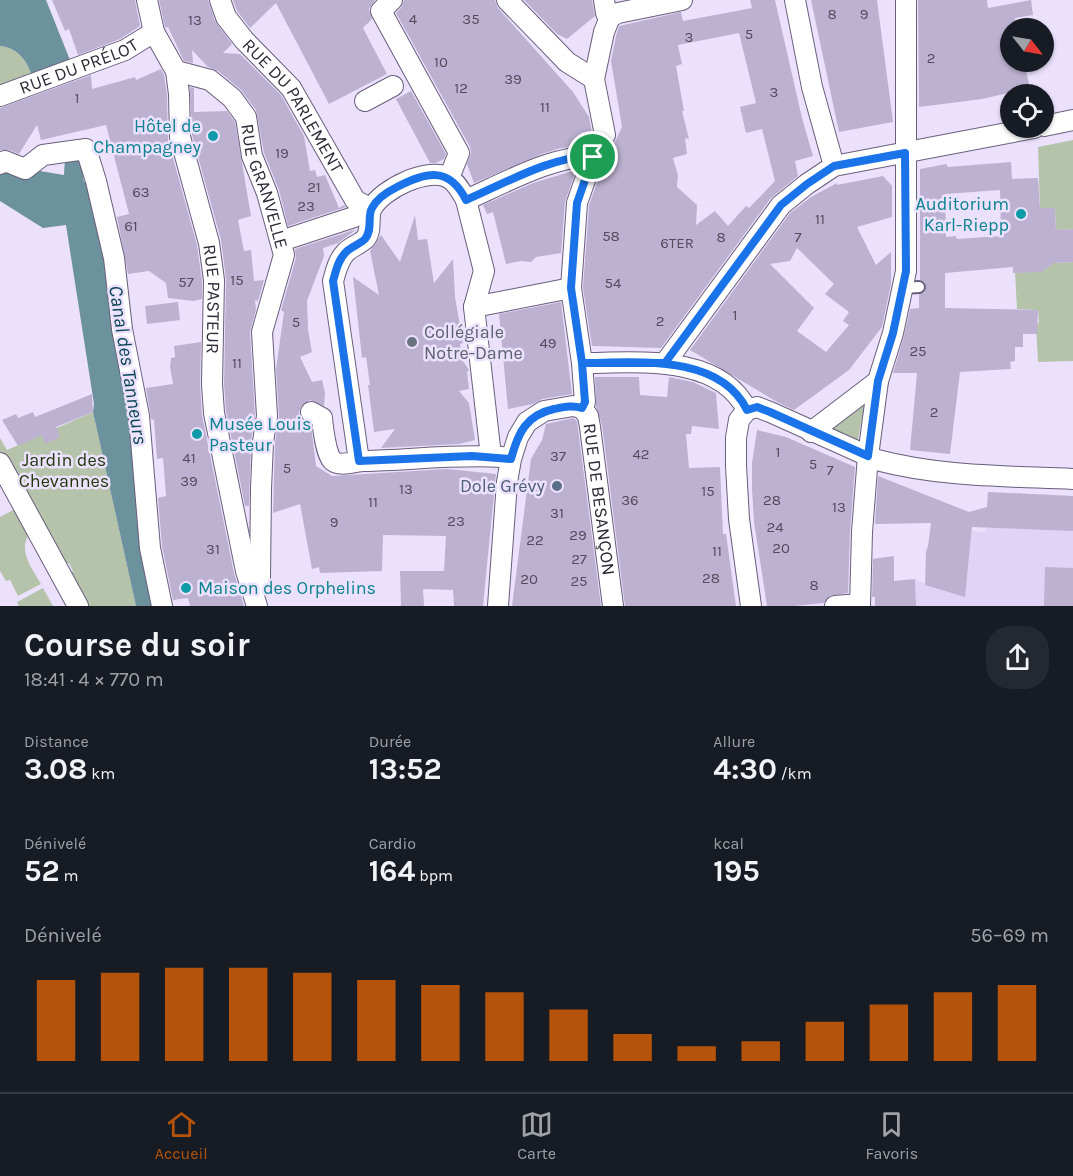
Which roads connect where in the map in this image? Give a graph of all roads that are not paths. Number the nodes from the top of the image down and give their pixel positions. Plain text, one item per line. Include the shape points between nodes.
1 (147, 0) edge
2 (220, 0) edge
3 (392, 0) edge
4 (507, 0) edge
5 (682, 0) edge
6 (795, 0) edge
7 (900, 2) edge
8 (607, 8) edge
9 (154, 32) junction
10 (176, 71) junction
11 (594, 79) junction
12 (393, 86) dead end
13 (0, 96) edge
14 (365, 101) dead end
15 (1073, 120) edge
16 (1054, 124) edge
17 (1000, 135) edge
18 (905, 153) junction
19 (593, 157) junction
20 (0, 164) edge
21 (834, 166) junction
22 (449, 178) junction
23 (466, 200) junction
24 (371, 209) junction
25 (281, 241) junction
26 (571, 288) junction
27 (474, 307) junction
28 (582, 363) junction
29 (665, 363) junction
30 (878, 381) junction
31 (582, 408) junction
32 (747, 410) junction
33 (311, 412) dead end
34 (811, 432) junction
35 (491, 456) junction
36 (868, 456) junction
37 (511, 459) junction
38 (359, 461) junction
39 (0, 463) edge
40 (1073, 478) edge
41 (255, 596) edge
42 (860, 605) edge
43 (78, 606) edge
44 (162, 606) edge
45 (498, 606) edge
46 (613, 606) edge
47 (751, 606) edge
48 (836, 606) edge

1 - 9 street, RUE PASTEUR
2 - 24 street, RUE DU PARLEMENT via 226,17 244,40 291,88 354,200
3 - 22 street via 381,11 459,153
4 - 11 street via 567,62
5 - 8 street via 618,13
6 - 21 street via 812,87
7 - 18 street
8 - 11 street
9 - 10 street, RUE PASTEUR
9 - 13 street, RUE DU PRÉLOT via 125,50
10 - 25 street, RUE GRANVELLE via 210,80 232,98 246,117 252,156
10 - 41 street, RUE PASTEUR via 180,137 209,243 214,280 214,413 246,572
11 - 19 street, RUE DE BESANÇON via 605,135
12 - 14 street
15 - 16 street
17 - 18 street
18 - 21 street
18 - 30 street via 906,271 911,288
19 - 23 street via 583,156 529,172
19 - 26 street, RUE DE BESANÇON via 577,203
20 - 44 street via 5,161 25,169 43,155 86,149 114,258 122,328 140,416 150,548
21 - 29 street via 781,205
22 - 23 street
22 - 24 street via 424,175 408,181 383,195
23 - 27 street via 484,272
24 - 25 street
24 - 38 street via 368,233 346,252 333,281
25 - 41 street, RUE GRANVELLE via 284,255 261,332 267,416 261,489 261,578
26 - 27 street
26 - 28 street, RUE DE BESANÇON
27 - 35 street
28 - 29 street
28 - 31 street, RUE DE BESANÇON
29 - 32 street via 692,368 729,386
30 - 34 street
30 - 36 street
31 - 37 street via 567,406 544,411 527,422
31 - 46 street, RUE DE BESANÇON via 590,427
32 - 34 street via 757,407
32 - 47 street via 739,420 736,466
33 - 38 street via 321,418 331,460 338,464
34 - 36 street
35 - 37 street
35 - 38 street
36 - 40 street via 893,464 963,474
36 - 42 street
37 - 45 street
39 - 43 street
42 - 48 street

